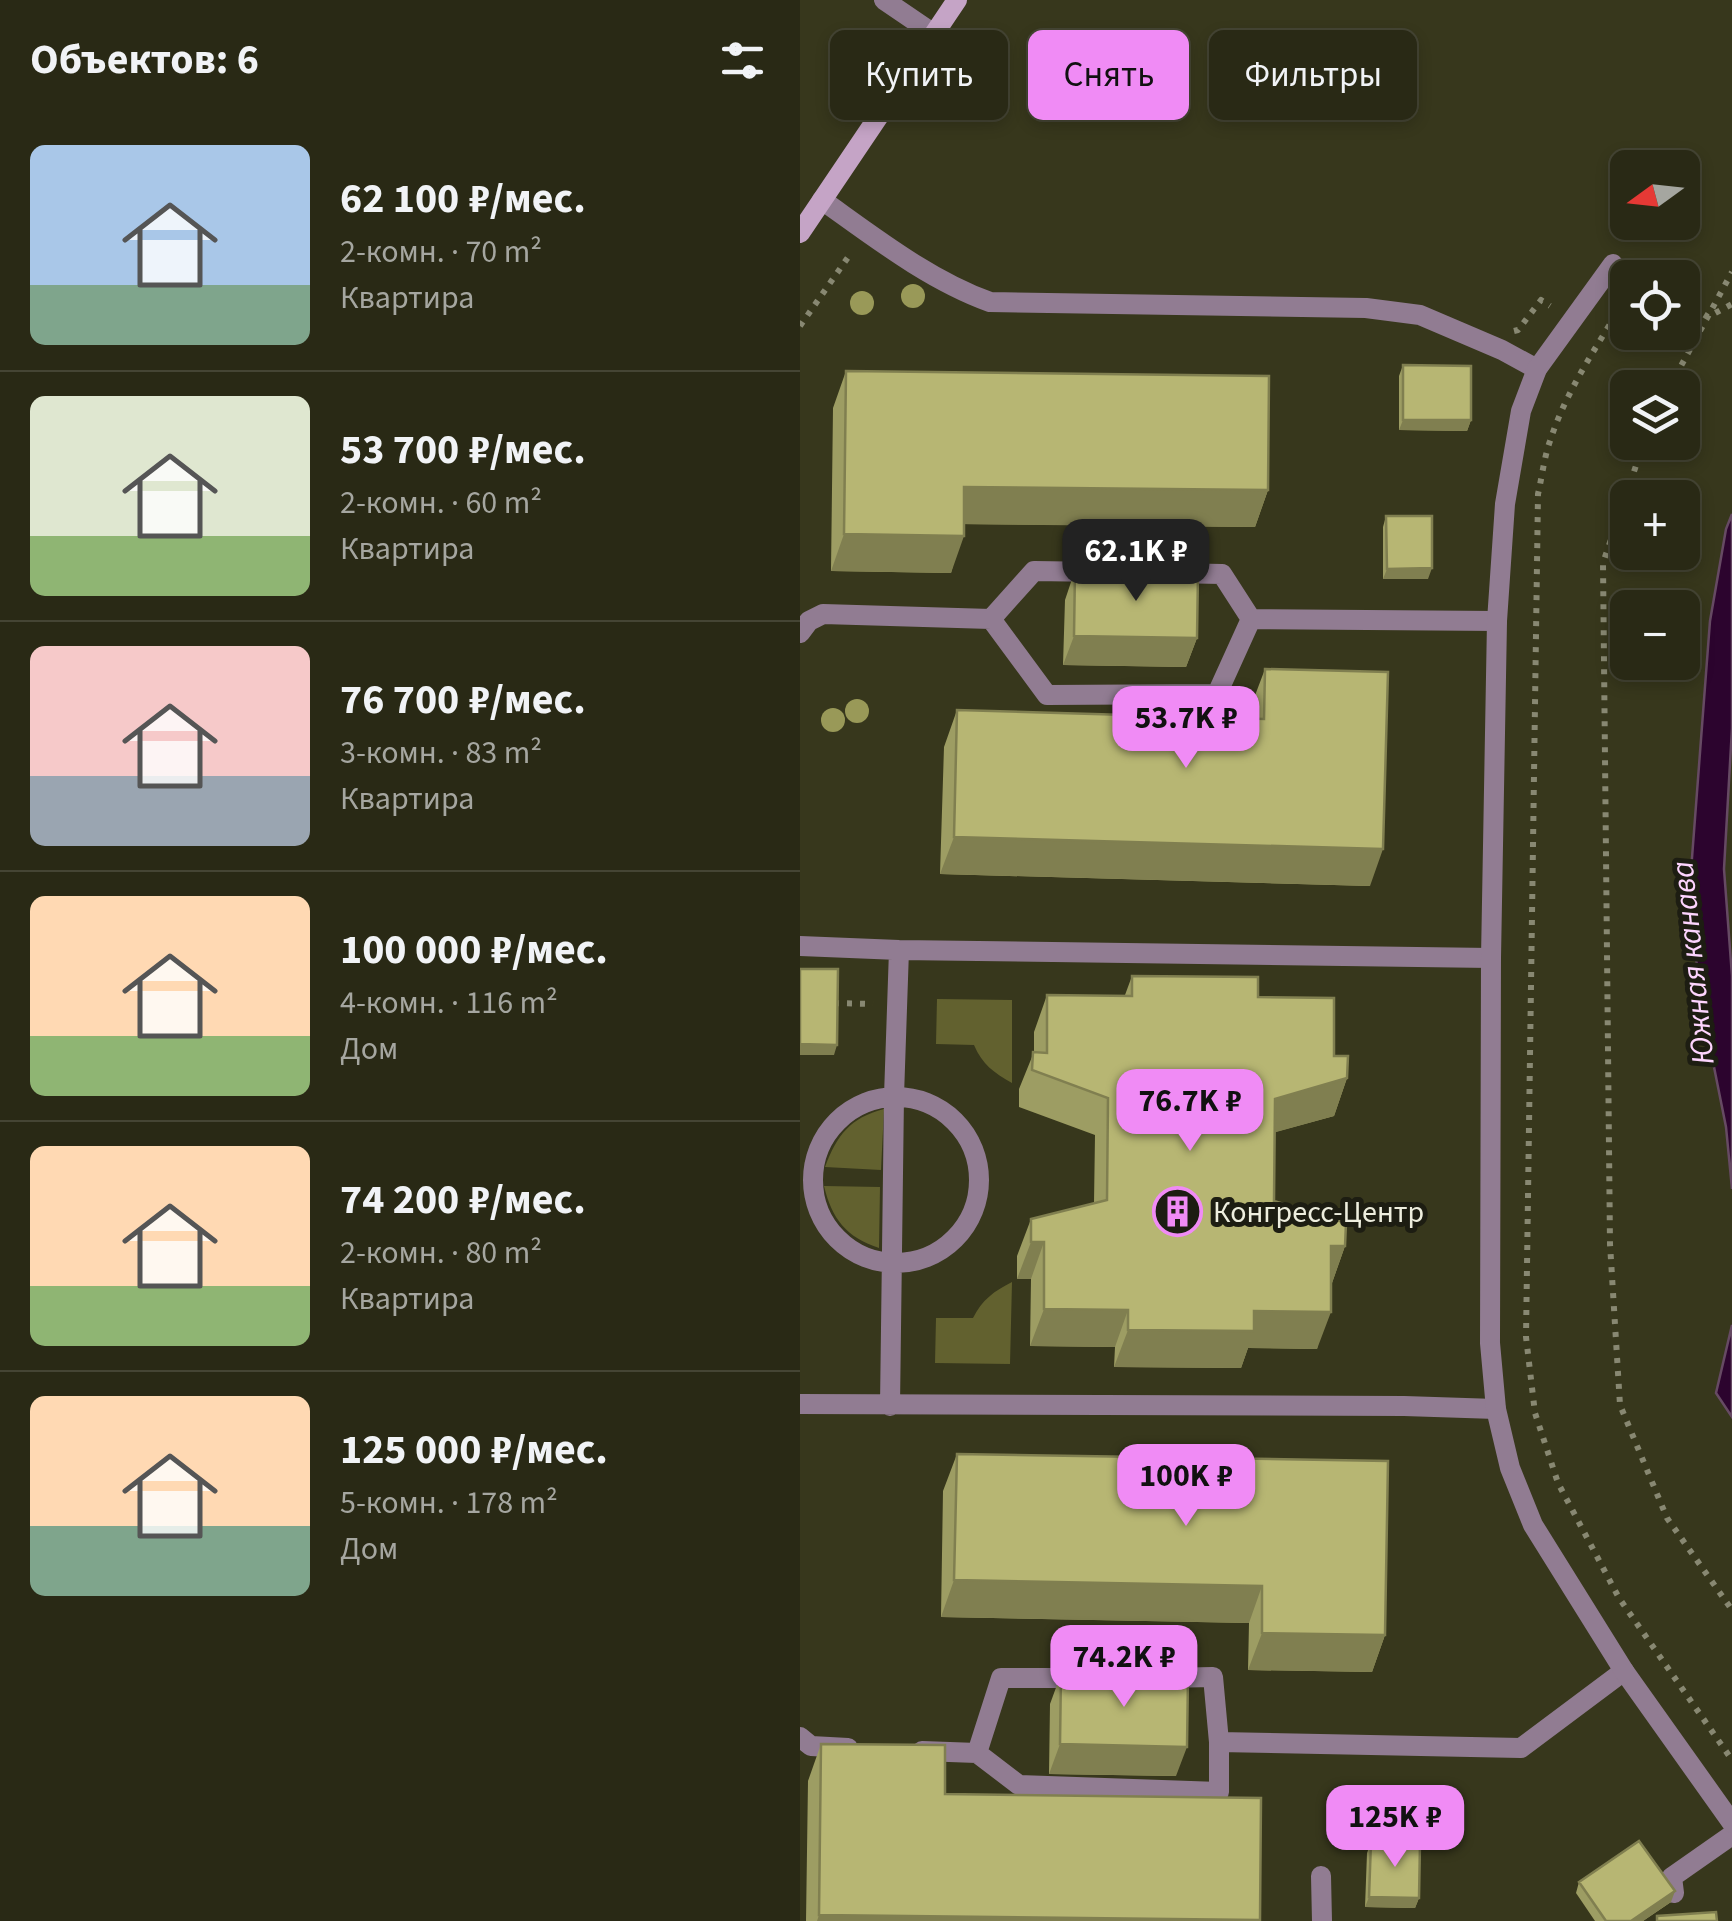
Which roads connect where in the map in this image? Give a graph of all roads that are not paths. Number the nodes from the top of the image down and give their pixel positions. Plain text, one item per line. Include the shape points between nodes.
1 (884, 0) edge
2 (957, 0) edge
3 (928, 30) edge
4 (937, 30) edge
5 (876, 120) edge
6 (822, 200) junction
7 (800, 233) edge
8 (1610, 268) edge
9 (1538, 369) junction
10 (991, 619) junction
11 (1252, 619) junction
12 (1497, 621) junction
13 (800, 633) edge
14 (800, 946) edge
15 (899, 950) junction
16 (1490, 958) junction
17 (894, 1096) junction
18 (892, 1264) junction
19 (800, 1404) edge
20 (890, 1406) junction
21 (1496, 1409) junction
22 (1624, 1671) junction
23 (1097, 1678) edge
24 (1136, 1678) edge
25 (800, 1737) edge
26 (1220, 1742) junction
27 (866, 1748) edge
28 (903, 1750) edge
29 (977, 1753) junction
30 (1732, 1823) edge
31 (1732, 1835) edge
32 (1321, 1876) dead end
33 (1674, 1893) edge
34 (1322, 1921) edge

1 - 3 street
2 - 4 street
5 - 6 street
6 - 7 street
6 - 9 street via 959,291 990,302 1366,308 1420,315
8 - 9 street
9 - 12 street via 1521,412 1505,504
10 - 11 street via 1034,571 1222,574
10 - 11 street via 1047,695 1217,694
10 - 13 street via 823,614
11 - 12 street
12 - 16 street
14 - 15 street
15 - 16 street
15 - 17 street
16 - 21 street via 1490,1343
17 - 18 street
17 - 18 street via 863,1102 836,1120 818,1147 812,1179 818,1210 835,1238 861,1256
17 - 18 street via 927,1101 955,1120 974,1148 980,1181 974,1214 954,1241 926,1259
18 - 20 street
19 - 20 street
20 - 21 street
21 - 22 street via 1533,1525
22 - 26 street via 1520,1748
22 - 30 street
23 - 29 street via 1001,1678
24 - 26 street via 1212,1678
25 - 27 street via 812,1746
26 - 29 street via 1219,1792 1019,1785
28 - 29 street
31 - 33 street via 1672,1877
32 - 34 street

